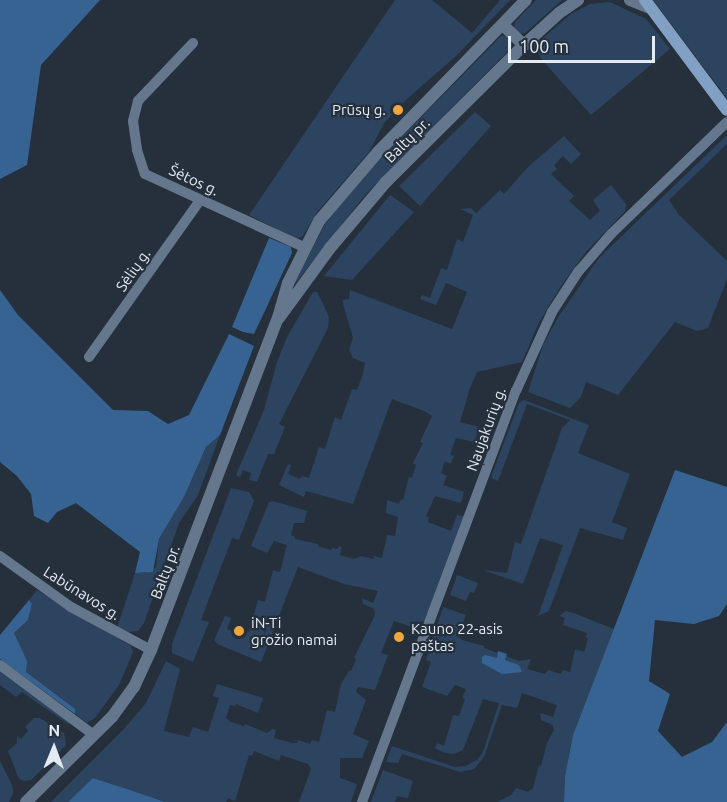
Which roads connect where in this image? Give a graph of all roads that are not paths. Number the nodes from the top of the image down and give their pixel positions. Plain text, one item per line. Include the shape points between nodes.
1 (526, 0) edge
2 (578, 0) edge
3 (630, 0) edge
4 (648, 4) edge
5 (503, 25) junction
6 (193, 44) dead end
7 (524, 45) junction
8 (727, 110) edge
9 (727, 122) edge
10 (200, 200) junction
11 (304, 247) junction
12 (278, 318) junction
13 (89, 357) dead end
14 (0, 556) edge
15 (151, 650) junction
16 (0, 665) edge
17 (94, 735) junction
18 (26, 802) edge
19 (362, 802) edge

1 - 5 street, Baltų pr.
2 - 7 street, Baltų pr.
3 - 4 street
4 - 8 main road
5 - 7 street
5 - 11 street, Baltų pr. via 378,152 335,200
6 - 10 street, Šėtos g. via 138,101 134,121 145,174
7 - 12 street, Baltų pr. via 386,182
9 - 19 street, Naujakurių g. via 610,234 578,272 552,312 516,391
10 - 11 street, Šėtos g.
10 - 13 street, Sėlių g.
11 - 12 street, Baltų pr.
12 - 15 street, Baltų pr.
14 - 15 street, Labūnavos g. via 71,607
15 - 17 street, Baltų pr. via 127,699
16 - 17 street
17 - 18 street, Baltų pr.

